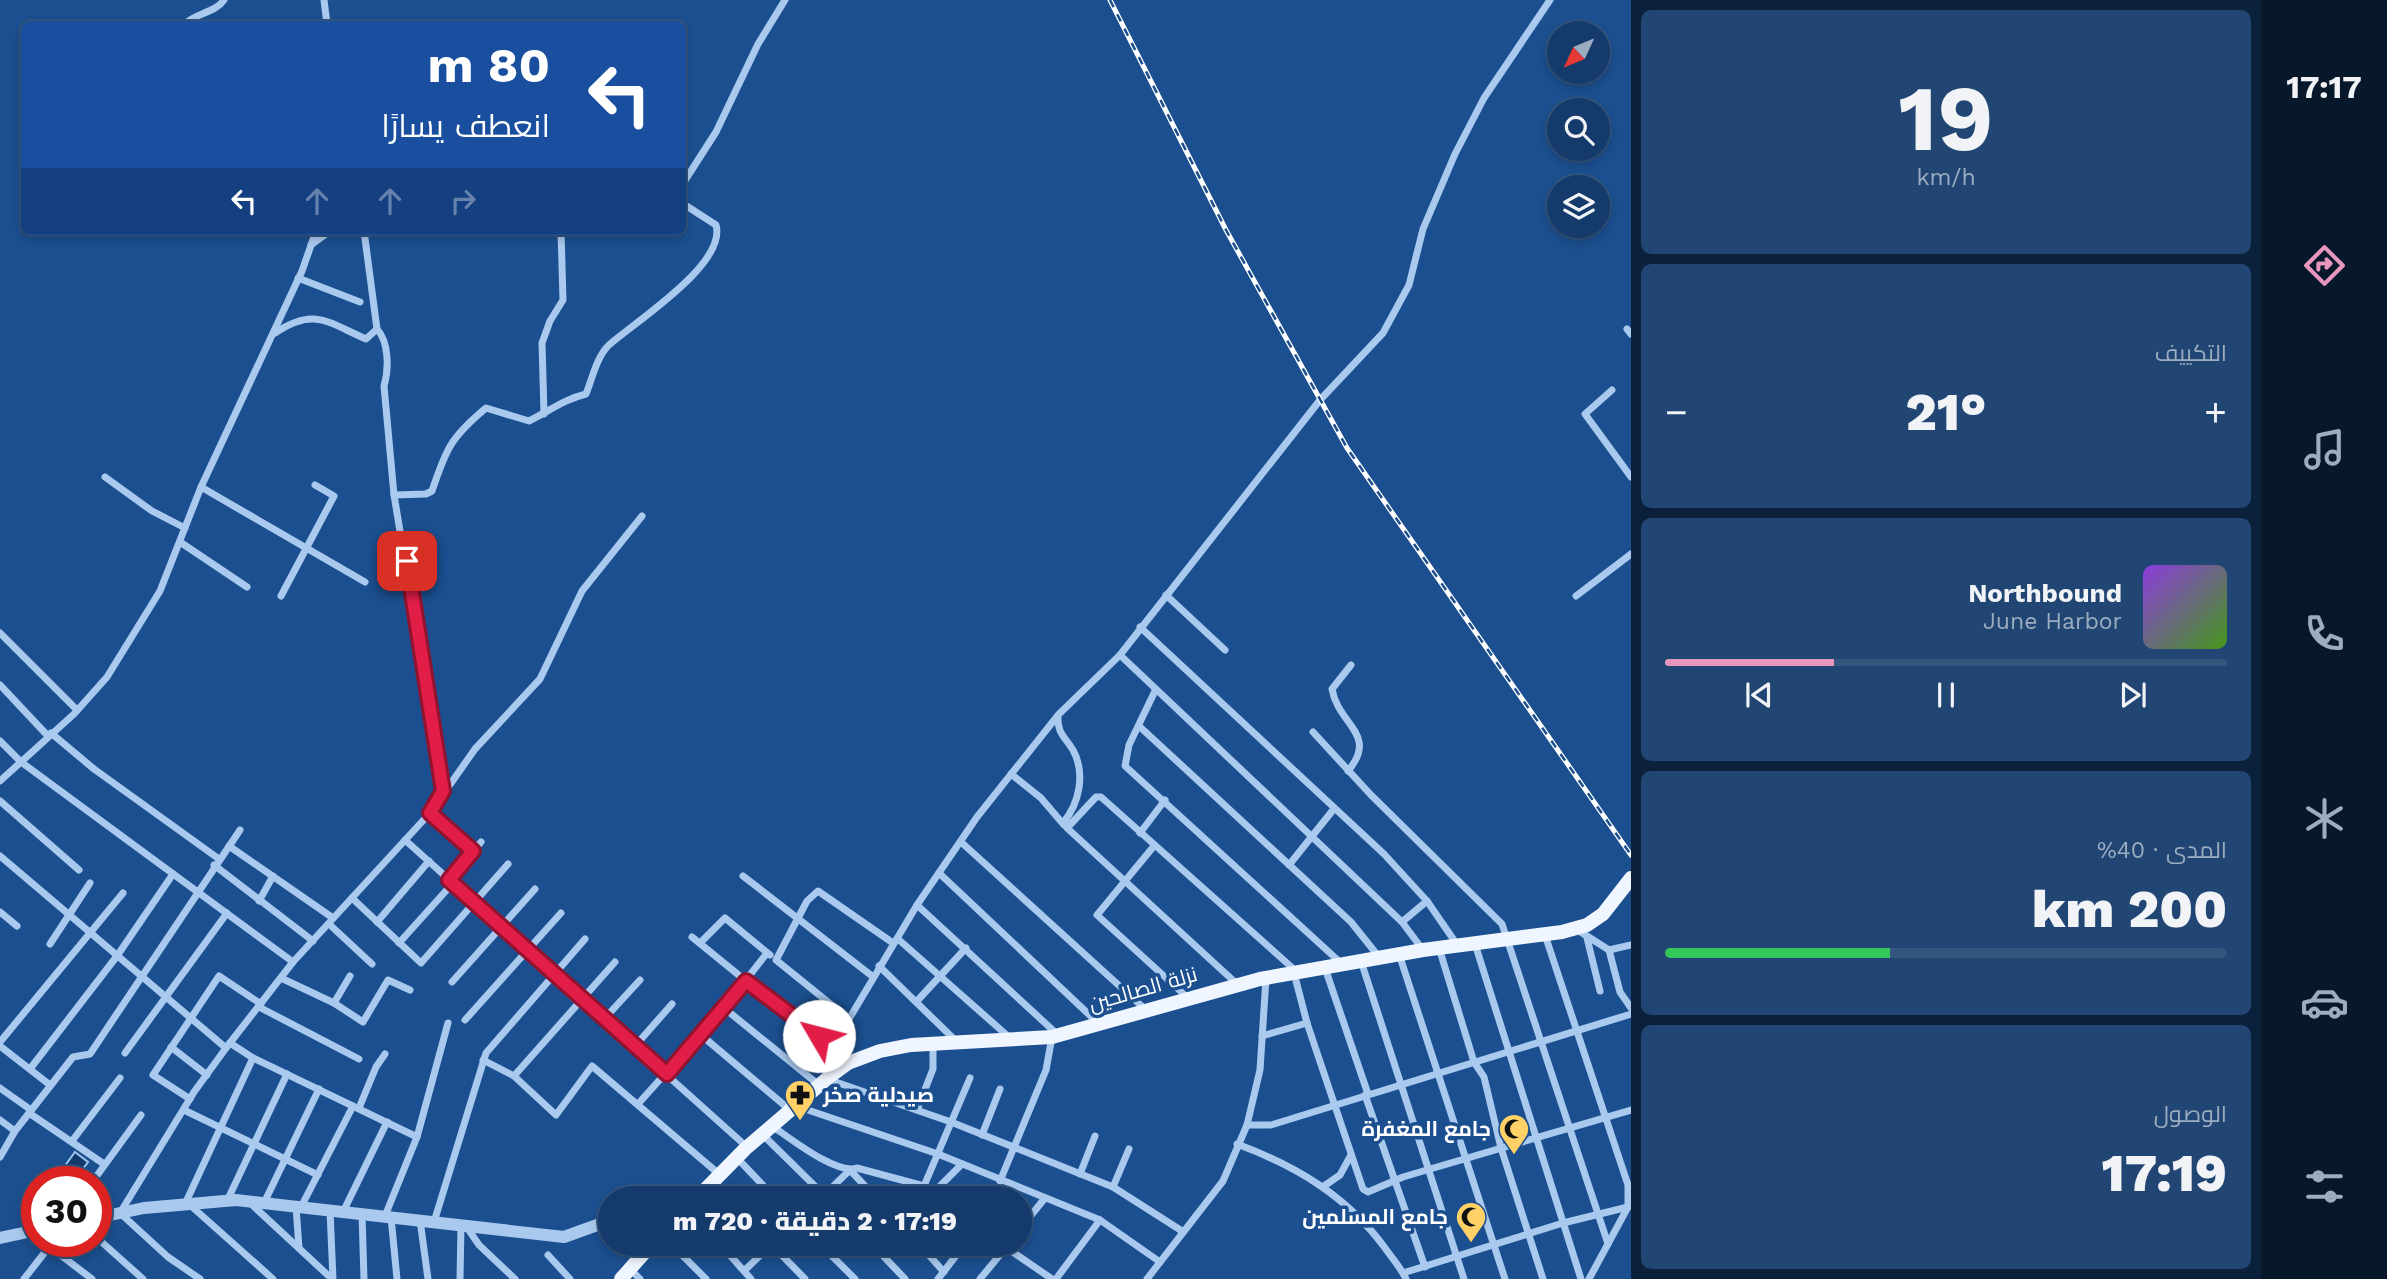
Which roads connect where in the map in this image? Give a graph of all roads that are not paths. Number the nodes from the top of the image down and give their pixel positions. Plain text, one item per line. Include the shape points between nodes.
1 (223, 0) edge
2 (324, 0) edge
3 (785, 0) edge
4 (1546, 1) edge
5 (191, 21) edge
6 (327, 21) edge
7 (686, 179) edge
8 (686, 206) edge
9 (314, 235) edge
10 (324, 235) edge
11 (365, 235) edge
12 (561, 235) edge
13 (311, 244) junction
14 (298, 278) junction
15 (360, 302) dead end
16 (377, 329) junction
17 (272, 335) junction
18 (1612, 390) dead end
19 (544, 414) junction
20 (105, 477) dead end
21 (1631, 477) edge
22 (315, 485) dead end
23 (201, 487) junction
24 (394, 495) junction
25 (642, 516) dead end
26 (185, 528) junction
27 (180, 542) junction
28 (308, 548) junction
29 (1631, 554) edge
30 (365, 582) dead end
31 (247, 587) dead end
32 (282, 596) dead end
33 (1166, 596) junction
34 (1576, 596) dead end
35 (1140, 628) junction
36 (0, 633) edge
37 (1225, 650) dead end
38 (1121, 655) junction
39 (1351, 665) dead end
40 (0, 685) edge
41 (1155, 691) junction
42 (77, 710) junction
43 (1059, 714) junction
44 (1139, 726) junction
45 (1313, 733) dead end
46 (49, 734) junction
47 (0, 741) edge
48 (21, 762) junction
49 (1348, 771) junction
50 (1011, 774) junction
51 (0, 781) edge
52 (443, 791) junction
53 (1165, 800) junction
54 (0, 801) edge
55 (1333, 810) junction
56 (430, 813) junction
57 (1065, 826) junction
58 (240, 830) dead end
59 (1140, 833) junction
60 (1311, 838) junction
61 (405, 840) junction
62 (481, 842) dead end
63 (961, 842) junction
64 (229, 846) junction
65 (1154, 846) junction
66 (473, 851) junction
67 (0, 856) edge
68 (219, 859) junction
69 (429, 862) junction
70 (508, 864) dead end
71 (214, 866) junction
72 (1289, 866) junction
73 (79, 870) dead end
74 (939, 873) junction
75 (173, 874) junction
76 (273, 876) junction
77 (743, 876) dead end
78 (1631, 878) edge
79 (1126, 880) junction
80 (451, 881) junction
81 (90, 883) dead end
82 (535, 889) dead end
83 (123, 892) dead end
84 (198, 892) junction
85 (352, 898) junction
86 (259, 901) junction
87 (1427, 901) junction
88 (475, 902) junction
89 (917, 905) junction
90 (0, 912) edge
91 (227, 913) junction
92 (561, 913) dead end
93 (69, 915) junction
94 (797, 920) junction
95 (331, 921) junction
96 (377, 922) junction
97 (1402, 922) junction
98 (17, 926) dead end
99 (502, 927) junction
100 (1575, 928) junction
101 (91, 934) junction
102 (1545, 934) junction
103 (692, 937) dead end
104 (1587, 938) junction
105 (585, 939) dead end
106 (1508, 940) junction
107 (313, 941) junction
108 (895, 941) junction
109 (399, 943) junction
110 (700, 943) junction
111 (50, 944) dead end
112 (1475, 944) junction
113 (1631, 945) edge
114 (1458, 946) junction
115 (966, 948) junction
116 (1439, 948) junction
117 (527, 950) junction
118 (1423, 950) junction
119 (1609, 950) junction
120 (767, 953) junction
121 (1398, 954) junction
122 (117, 956) junction
123 (1380, 958) junction
124 (776, 960) junction
125 (1361, 961) junction
126 (293, 962) junction
127 (615, 962) dead end
128 (372, 964) dead end
129 (1342, 964) junction
130 (878, 966) junction
131 (1324, 967) junction
132 (1296, 972) junction
133 (555, 974) junction
134 (142, 976) junction
135 (350, 976) dead end
136 (872, 976) junction
137 (940, 976) junction
138 (281, 978) junction
139 (1266, 978) junction
140 (640, 980) dead end
141 (746, 981) junction
142 (452, 982) dead end
143 (1237, 984) junction
144 (410, 990) dead end
145 (1600, 991) dead end
146 (166, 997) junction
147 (581, 998) junction
148 (1188, 998) junction
149 (917, 1001) junction
150 (334, 1003) junction
151 (671, 1004) dead end
152 (260, 1005) junction
153 (724, 1008) junction
154 (1631, 1008) edge
155 (1146, 1010) junction
156 (1631, 1014) edge
157 (190, 1018) junction
158 (604, 1018) junction
159 (849, 1019) junction
160 (465, 1020) dead end
161 (448, 1023) dead end
162 (1307, 1023) junction
163 (1098, 1024) junction
164 (1577, 1030) junction
165 (701, 1035) junction
166 (1055, 1036) junction
167 (1262, 1036) junction
168 (1013, 1040) junction
169 (1542, 1041) junction
170 (957, 1042) junction
171 (0, 1044) edge
172 (933, 1044) junction
173 (228, 1045) junction
174 (635, 1046) junction
175 (171, 1047) junction
176 (1509, 1051) junction
177 (125, 1053) dead end
178 (385, 1055) dead end
179 (253, 1058) junction
180 (846, 1058) junction
181 (359, 1059) dead end
182 (484, 1060) junction
183 (1474, 1062) junction
184 (30, 1069) junction
185 (1438, 1073) junction
186 (287, 1074) junction
187 (667, 1074) junction
188 (206, 1075) junction
189 (514, 1076) junction
190 (120, 1078) dead end
191 (970, 1078) dead end
192 (822, 1082) junction
193 (1401, 1084) junction
194 (50, 1085) junction
195 (0, 1088) edge
196 (1000, 1088) dead end
197 (319, 1089) junction
198 (1367, 1095) junction
199 (190, 1099) junction
200 (638, 1104) junction
201 (1334, 1104) junction
202 (356, 1107) junction
203 (793, 1108) junction
204 (184, 1110) junction
205 (917, 1110) junction
206 (1631, 1110) edge
207 (30, 1112) junction
208 (141, 1115) dead end
209 (1605, 1117) junction
210 (0, 1120) edge
211 (387, 1122) junction
212 (951, 1122) junction
213 (1247, 1125) junction
214 (1569, 1128) junction
215 (219, 1129) junction
216 (767, 1130) junction
217 (15, 1131) junction
218 (982, 1135) junction
219 (1095, 1136) dead end
220 (418, 1137) junction
221 (1536, 1138) junction
222 (72, 1141) junction
223 (254, 1144) junction
224 (1237, 1144) junction
225 (1013, 1147) junction
226 (1501, 1148) junction
227 (1129, 1149) dead end
228 (742, 1152) junction
229 (938, 1154) junction
230 (1351, 1155) junction
231 (0, 1157) edge
232 (285, 1159) junction
233 (1465, 1159) junction
234 (104, 1164) joint
235 (962, 1164) junction
236 (850, 1170) junction
237 (1428, 1170) junction
238 (1080, 1174) junction
239 (318, 1175) junction
240 (715, 1179) junction
241 (1397, 1179) junction
242 (1000, 1181) junction
243 (708, 1186) edge
244 (719, 1186) edge
245 (767, 1186) edge
246 (814, 1186) edge
247 (835, 1186) edge
248 (865, 1186) edge
249 (940, 1186) edge
250 (1012, 1186) edge
251 (1324, 1186) junction
252 (1113, 1187) junction
253 (1032, 1193) edge
254 (1045, 1198) junction
255 (227, 1201) junction
256 (249, 1202) junction
257 (264, 1203) junction
258 (187, 1204) junction
259 (1629, 1205) edge
260 (298, 1207) junction
261 (337, 1211) junction
262 (120, 1213) junction
263 (362, 1214) junction
264 (1032, 1214) edge
265 (1600, 1214) junction
266 (112, 1215) edge
267 (388, 1217) junction
268 (420, 1220) junction
269 (1100, 1220) junction
270 (434, 1222) junction
271 (1563, 1223) junction
272 (464, 1225) junction
273 (598, 1225) edge
274 (1182, 1231) junction
275 (1529, 1234) junction
276 (21, 1235) edge
277 (0, 1238) edge
278 (1608, 1244) junction
279 (1494, 1245) junction
280 (299, 1249) junction
281 (112, 1251) edge
282 (548, 1255) dead end
283 (644, 1256) edge
284 (683, 1256) edge
285 (732, 1256) edge
286 (760, 1256) edge
287 (783, 1256) edge
288 (832, 1256) edge
289 (883, 1256) edge
290 (930, 1256) edge
291 (956, 1256) edge
292 (997, 1256) edge
293 (1021, 1256) edge
294 (41, 1257) edge
295 (62, 1257) edge
296 (1457, 1257) junction
297 (1160, 1262) junction
298 (1425, 1266) junction
299 (746, 1269) junction
300 (944, 1272) junction
301 (630, 1276) edge
302 (1405, 1276) edge
303 (197, 1278) edge
304 (460, 1278) edge
305 (24, 1279) edge
306 (92, 1279) edge
307 (143, 1279) edge
308 (273, 1279) edge
309 (332, 1279) edge
310 (364, 1279) edge
311 (397, 1279) edge
312 (428, 1279) edge
313 (515, 1279) edge
314 (570, 1279) edge
315 (706, 1279) edge
316 (751, 1279) edge
317 (805, 1279) edge
318 (855, 1279) edge
319 (905, 1279) edge
320 (938, 1279) edge
321 (981, 1279) edge
322 (1054, 1279) edge
323 (1147, 1279) edge
324 (1464, 1279) edge
325 (1505, 1279) edge
326 (1543, 1279) edge
327 (1581, 1279) edge
328 (1589, 1279) edge

1 - 5 street
2 - 6 street
3 - 7 street via 758,44 716,132
4 - 33 street via 1484,98 1455,154 1423,229 1409,285 1383,333 1320,400
8 - 19 street via 716,225 719,235 709,258 607,346 586,394 569,397
9 - 13 street
10 - 13 street
11 - 16 street
12 - 19 street via 563,300 542,344
13 - 14 street
14 - 15 street
14 - 17 street
16 - 17 street via 366,339 316,317 290,323
16 - 24 street via 384,336
17 - 23 street
18 - 21 street via 1585,414
19 - 24 street via 529,421 486,408 446,449 432,491
20 - 26 street
22 - 28 street via 334,496
23 - 26 street
23 - 28 street
24 - 52 street
25 - 52 street via 582,591 540,678
26 - 27 street
27 - 31 street
27 - 42 street via 151,606 107,677
28 - 30 street
28 - 32 street
29 - 34 street
33 - 35 street
33 - 37 street
35 - 38 street
35 - 55 street
36 - 42 street
38 - 41 street
38 - 43 street
39 - 49 street via 1332,689 1361,745 1360,755
40 - 46 street
41 - 44 street
41 - 60 street
42 - 46 street
43 - 50 street
43 - 57 street via 1058,726 1075,754 1080,785
44 - 53 street via 1123,764
44 - 72 street
45 - 49 street
46 - 48 street
46 - 68 street
47 - 48 street
48 - 51 street
48 - 75 street
49 - 106 street via 1488,908
50 - 57 street via 1041,798
50 - 63 street
52 - 56 street
53 - 59 street
53 - 129 street
54 - 73 street
55 - 60 street
55 - 87 street via 1384,854
56 - 61 street
56 - 66 street
57 - 59 street via 1098,796
57 - 79 street
58 - 64 street
59 - 65 street
60 - 72 street
60 - 97 street
61 - 69 street
61 - 85 street
62 - 66 street
63 - 74 street
63 - 155 street
64 - 68 street
64 - 76 street
65 - 79 street
65 - 132 street
66 - 80 street
67 - 93 street
68 - 71 street
69 - 80 street
69 - 96 street
70 - 88 street
71 - 84 street
71 - 86 street
72 - 123 street via 1351,922
74 - 89 street
74 - 163 street
75 - 84 street
75 - 122 street
76 - 86 street
76 - 95 street
77 - 94 street
78 - 100 main road, نزلة الصالحين via 1603,914
79 - 143 street
79 - 148 street via 1098,913 1099,919
80 - 88 street
80 - 109 street
81 - 93 street
82 - 99 street
83 - 101 street
84 - 91 street
84 - 134 street
85 - 95 street
85 - 96 street
86 - 107 street
87 - 97 street
87 - 114 street
88 - 99 street
88 - 109 street via 421,963
89 - 108 street
89 - 115 street
90 - 98 street
91 - 126 street
91 - 146 street
92 - 117 street
93 - 101 street
93 - 111 street
94 - 108 street via 818,891
94 - 124 street
94 - 136 street
95 - 107 street
95 - 128 street
96 - 109 street
97 - 118 street
99 - 117 street
99 - 142 street
100 - 102 main road, نزلة الصالحين
100 - 104 street
101 - 122 street
101 - 171 street
102 - 106 main road, نزلة الصالحين
102 - 164 street
103 - 110 street
104 - 119 street
104 - 145 street
105 - 133 street
106 - 112 main road, نزلة الصالحين
106 - 169 street
107 - 126 street
108 - 130 street
108 - 137 street
110 - 120 street via 725,918
110 - 141 street
112 - 114 main road, نزلة الصالحين
112 - 176 street
113 - 119 street
114 - 116 main road, نزلة الصالحين
115 - 137 street
115 - 166 street
116 - 118 main road, نزلة الصالحين
116 - 183 street
117 - 133 street
117 - 160 street
118 - 121 main road, نزلة الصالحين
119 - 154 street via 1620,992
120 - 124 street
120 - 141 street
121 - 123 main road, نزلة الصالحين
121 - 185 street
122 - 134 street
122 - 184 street
123 - 125 main road, نزلة الصالحين
124 - 159 street
125 - 129 main road, نزلة الصالحين
125 - 193 street
126 - 138 street
127 - 147 street
129 - 131 main road, نزلة الصالحين
130 - 136 street
130 - 149 street
131 - 132 main road, نزلة الصالحين
131 - 198 street
132 - 139 main road, نزلة الصالحين
132 - 162 street
133 - 147 street
133 - 182 street
134 - 146 street
134 - 194 street via 90,1054 73,1057
135 - 150 street
136 - 159 street
137 - 149 street
137 - 168 street
138 - 150 street
138 - 152 street
139 - 143 main road, نزلة الصالحين
139 - 167 street
140 - 158 street
141 - 153 street
141 - 180 street
143 - 148 main road, نزلة الصالحين
144 - 150 street via 388,980 363,1022
146 - 157 street
146 - 177 street
147 - 158 street
147 - 189 street
148 - 155 main road, نزلة الصالحين
149 - 170 street
151 - 174 street
152 - 157 street via 219,976
152 - 173 street
152 - 181 street
153 - 165 street
153 - 192 street
155 - 163 main road, نزلة الصالحين
156 - 164 street
157 - 173 street
157 - 175 street
158 - 174 street
159 - 180 street via 842,1040
161 - 220 street
162 - 167 street
162 - 201 street
163 - 166 main road, نزلة الصالحين
164 - 169 street
164 - 209 street
165 - 187 street
165 - 203 street
166 - 168 main road, نزلة الصالحين
166 - 225 street via 1046,1070
167 - 213 street via 1260,1070
168 - 170 main road, نزلة الصالحين
169 - 176 street
169 - 214 street
170 - 172 main road, نزلة الصالحين
171 - 184 street
172 - 180 main road, نزلة الصالحين
172 - 205 street via 933,1069
173 - 179 street
173 - 188 street
174 - 187 street
175 - 188 street
175 - 199 street via 153,1075
176 - 183 street
176 - 221 street
178 - 202 street
179 - 186 street
179 - 215 street
180 - 192 main road, نزلة الصالحين
182 - 189 street
182 - 270 street
183 - 185 street
183 - 226 street via 1484,1077
184 - 194 street
185 - 193 street
185 - 233 street
186 - 197 street
186 - 223 street
187 - 200 street
187 - 228 street
188 - 199 street
189 - 200 street via 556,1115 592,1066
190 - 222 street
191 - 212 street
192 - 203 main road, نزلة الصالحين
192 - 205 street
193 - 198 street
193 - 237 street
194 - 207 street
195 - 207 street
196 - 218 street
197 - 202 street
197 - 232 street
198 - 201 street
198 - 241 street
199 - 204 street
200 - 240 street
201 - 213 street via 1271,1125
201 - 230 street
202 - 211 street
202 - 239 street
203 - 216 main road, نزلة الصالحين
203 - 229 street
204 - 215 street
204 - 262 street
205 - 212 street
206 - 209 street
207 - 217 street
207 - 222 street
208 - 234 street
209 - 214 street
209 - 259 street via 1628,1185
210 - 217 street
211 - 220 street
211 - 261 street
212 - 218 street
212 - 229 street
213 - 224 street
214 - 221 street
214 - 265 street
215 - 223 street
215 - 258 street
216 - 228 main road, نزلة الصالحين
216 - 236 street
216 - 246 street
217 - 231 street
218 - 225 street
219 - 238 street
220 - 267 street
221 - 226 street
221 - 271 street
222 - 234 street
223 - 232 street
223 - 255 street
224 - 251 street
224 - 274 street via 1223,1181
225 - 238 street
225 - 242 street
226 - 233 street
226 - 275 street
227 - 252 street
228 - 240 main road, نزلة الصالحين
228 - 245 street
229 - 235 street
229 - 236 street via 924,1186
230 - 241 street via 1368,1192
230 - 251 street via 1340,1175
232 - 239 street
232 - 257 street
233 - 237 street
233 - 279 street
235 - 242 street
235 - 249 street
236 - 247 street
236 - 248 street
237 - 241 street
237 - 296 street
238 - 252 street
239 - 260 street
240 - 243 main road, نزلة الصالحين
240 - 244 street
241 - 298 street
242 - 250 street
251 - 302 street via 1367,1222
252 - 274 street
253 - 254 street
254 - 264 street
254 - 269 street
255 - 256 street
255 - 258 street
256 - 257 street
256 - 280 street
257 - 260 street
258 - 262 street
258 - 308 street
259 - 265 street
259 - 278 street
260 - 261 street
260 - 280 street
261 - 263 street
261 - 309 street
262 - 266 street
262 - 303 street
263 - 267 street
263 - 310 street
265 - 271 street
265 - 278 street
267 - 268 street
267 - 311 street
268 - 270 street
268 - 312 street
269 - 297 street
269 - 322 street
270 - 272 street
271 - 275 street
271 - 327 street
272 - 273 street via 564,1237
272 - 304 street
272 - 313 street
274 - 297 street
275 - 279 street
275 - 326 street
276 - 277 street
278 - 328 street
279 - 296 street
279 - 325 street
280 - 309 street
281 - 307 street
282 - 314 street
283 - 301 main road
284 - 315 street
285 - 299 street
286 - 299 street
287 - 317 street
288 - 318 street
289 - 319 street
290 - 300 street
291 - 300 street
292 - 321 street
293 - 322 street
294 - 305 street
295 - 306 street
296 - 298 street
296 - 324 street
297 - 323 street
298 - 302 street
299 - 316 street
300 - 320 street

